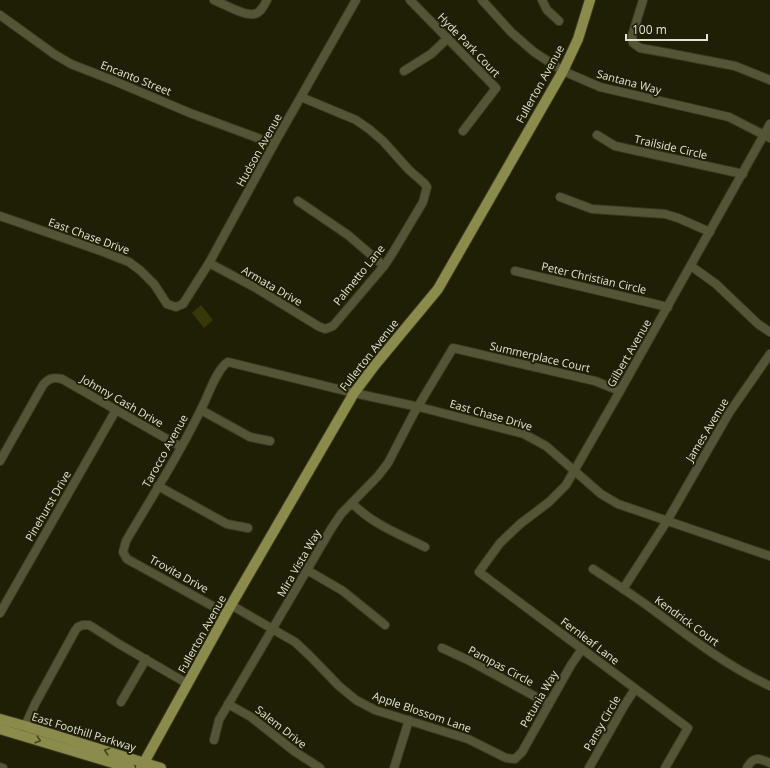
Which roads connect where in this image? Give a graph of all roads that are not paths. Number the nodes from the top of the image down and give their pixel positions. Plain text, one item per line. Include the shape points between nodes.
1 (214, 0) edge
2 (267, 0) edge
3 (356, 0) edge
4 (410, 0) edge
5 (482, 0) edge
6 (542, 0) edge
7 (590, 0) edge
8 (643, 0) edge
9 (0, 15) edge
10 (559, 21) dead end
11 (448, 38) junction
12 (404, 71) dead end
13 (563, 71) junction
14 (770, 80) edge
15 (301, 97) junction
16 (770, 124) edge
17 (463, 130) dead end
18 (597, 135) dead end
19 (767, 136) edge
20 (274, 144) junction
21 (743, 174) junction
22 (560, 197) dead end
23 (298, 201) dead end
24 (0, 216) edge
25 (710, 232) junction
26 (209, 263) junction
27 (384, 266) junction
28 (691, 266) junction
29 (514, 271) dead end
30 (176, 307) joint
31 (668, 307) junction
32 (325, 328) joint
33 (770, 332) edge
34 (453, 348) joint
35 (770, 354) edge
36 (228, 362) joint
37 (620, 391) junction
38 (354, 393) junction
39 (419, 406) junction
40 (116, 410) junction
41 (200, 410) junction
42 (270, 441) dead end
43 (181, 447) junction
44 (0, 461) edge
45 (574, 470) junction
46 (158, 486) junction
47 (352, 503) junction
48 (667, 521) junction
49 (248, 528) dead end
50 (425, 547) dead end
51 (123, 552) joint
52 (769, 554) edge
53 (593, 569) dead end
54 (307, 570) junction
55 (479, 572) joint
56 (623, 589) junction
57 (229, 609) junction
58 (0, 613) edge
59 (386, 624) dead end
60 (273, 630) junction
61 (442, 648) dead end
62 (582, 649) junction
63 (146, 659) junction
64 (188, 684) junction
65 (770, 686) edge
66 (635, 689) junction
67 (121, 702) dead end
68 (228, 704) junction
69 (549, 704) junction
70 (0, 719) edge
71 (409, 720) junction
72 (25, 726) junction
73 (0, 729) edge
74 (214, 740) dead end
75 (515, 759) joint
76 (770, 763) edge
77 (143, 765) edge
78 (0, 767) edge
79 (3, 768) edge
80 (130, 768) edge
81 (161, 768) edge
82 (320, 768) edge
83 (394, 768) edge
84 (589, 768) edge
85 (665, 768) edge
86 (747, 768) edge

1 - 2 street via 255,14 262,9
3 - 15 street, Hudson Avenue
4 - 11 street, Hyde Park Court
5 - 13 street, Santana Way via 511,32 534,52
6 - 10 street via 547,10
7 - 13 main road, Fullerton Avenue via 578,39
8 - 14 street via 632,36 633,43 640,48 735,66
9 - 20 street, Encanto Street via 70,64
11 - 12 street via 431,54
11 - 17 street, Hyde Park Court via 496,88
13 - 19 street, Santana Way via 600,87 729,117
13 - 38 main road, Fullerton Avenue via 438,289
15 - 20 street, Hudson Avenue
15 - 27 street, Palmetto Lane via 356,120 369,129 427,187 423,202
16 - 19 street, Gilbert Avenue
18 - 21 street, Trailside Circle via 615,146
19 - 21 street, Gilbert Avenue
20 - 26 street, Hudson Avenue
21 - 25 street, Gilbert Avenue
22 - 25 street via 592,209 665,214
23 - 27 street via 348,235
24 - 30 street, East Chase Drive via 129,262 154,284 167,304
25 - 28 street, Gilbert Avenue
26 - 30 street, Hudson Avenue via 183,304
26 - 32 street, Armata Drive
27 - 32 street, Palmetto Lane via 333,326
28 - 31 street, Gilbert Avenue
28 - 33 street via 716,284
29 - 31 street, Peter Christian Circle
31 - 37 street, Gilbert Avenue
34 - 37 street, Summerplace Court via 595,381
34 - 39 street, Mira Vista Way
35 - 48 street, James Avenue via 729,413
36 - 38 street, East Chase Drive
36 - 41 street, Tarocco Avenue via 222,368
37 - 45 street, Gilbert Avenue
38 - 39 street, East Chase Drive
38 - 57 main road, Fullerton Avenue
39 - 45 street, East Chase Drive via 531,437
39 - 47 street, Mira Vista Way via 388,463
40 - 43 street, Johnny Cash Drive
40 - 44 street, Johnny Cash Drive via 62,379 47,380
40 - 58 street, Pinehurst Drive
41 - 42 street via 250,437
41 - 43 street, Tarocco Avenue
43 - 46 street, Tarocco Avenue
45 - 48 street, East Chase Drive via 601,494 618,504
45 - 55 street, Gilbert Avenue via 566,485 549,502 500,543
46 - 49 street via 227,524
46 - 51 street, Tarocco Avenue via 126,541
47 - 50 street via 362,514
47 - 54 street, Mira Vista Way via 341,514
48 - 52 street, East Chase Drive
48 - 56 street, James Avenue
51 - 57 street, Trovita Drive via 127,559
53 - 56 street, Kendrick Court
54 - 59 street via 343,590
54 - 60 street, Mira Vista Way
55 - 62 street, Fernleaf Lane
56 - 65 street, Kendrick Court via 695,642 736,669
57 - 60 street, Apple Blossom Lane
57 - 64 main road, Fullerton Avenue
60 - 68 street, Mira Vista Way
60 - 71 street, Apple Blossom Lane via 295,642 356,700 375,710
61 - 69 street, Pampas Circle
62 - 66 street, Fernleaf Lane
62 - 69 street, Petunia Way
63 - 64 street
63 - 67 street
63 - 72 street via 89,625 78,627
64 - 77 main road, Fullerton Avenue
66 - 84 street, Pansy Circle
66 - 85 street, Fernleaf Lane via 688,728
68 - 74 street, Mira Vista Way via 219,720
68 - 82 street, Salem Drive via 251,717
69 - 75 street, Petunia Way via 522,752
70 - 72 main road, East Foothill Parkway
71 - 75 street, Apple Blossom Lane via 468,739 506,758
71 - 83 street
77 -> 72 main road, East Foothill Parkway
73 -> 80 main road, East Foothill Parkway
76 - 86 street via 755,759
77 - 81 main road, East Foothill Parkway
78 - 79 street

